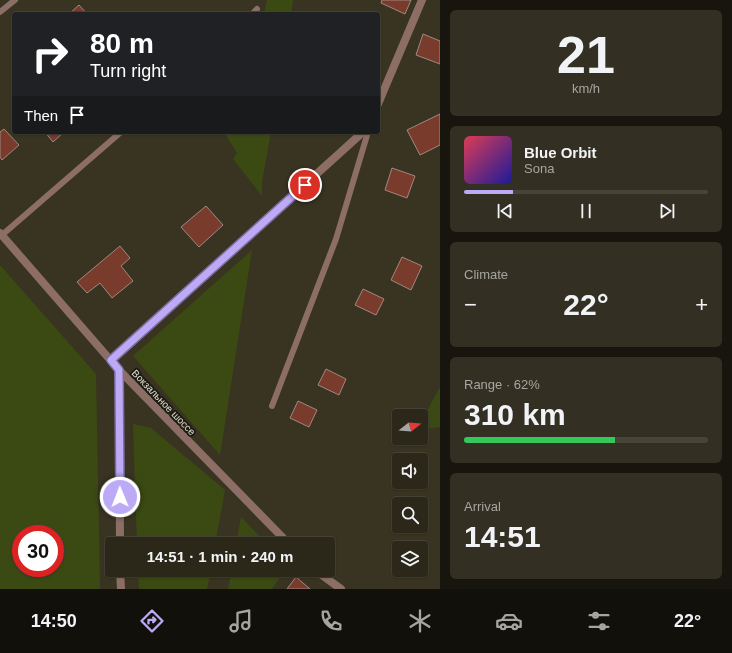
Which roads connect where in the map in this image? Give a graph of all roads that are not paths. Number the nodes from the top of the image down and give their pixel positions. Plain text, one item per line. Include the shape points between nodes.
1 (15, 0) edge
2 (422, 0) edge
3 (257, 9) dead end
4 (0, 12) edge
5 (254, 12) edge
6 (380, 99) edge
7 (119, 134) edge
8 (361, 134) edge
9 (367, 134) edge
10 (1, 234) edge
11 (111, 360) junction
12 (119, 370) junction
13 (272, 406) dead end
14 (120, 537) edge
15 (282, 537) edge
16 (120, 577) edge
17 (325, 577) edge
18 (121, 589) edge
19 (341, 589) edge

1 - 4 lane
2 - 6 street
3 - 5 lane
7 - 10 lane
8 - 11 street
9 - 13 lane via 336,239
10 - 11 street, Вокзальное шоссе
11 - 12 street, Вокзальное шоссе
12 - 14 street
12 - 15 street, Вокзальное шоссе
16 - 18 street
17 - 19 street

